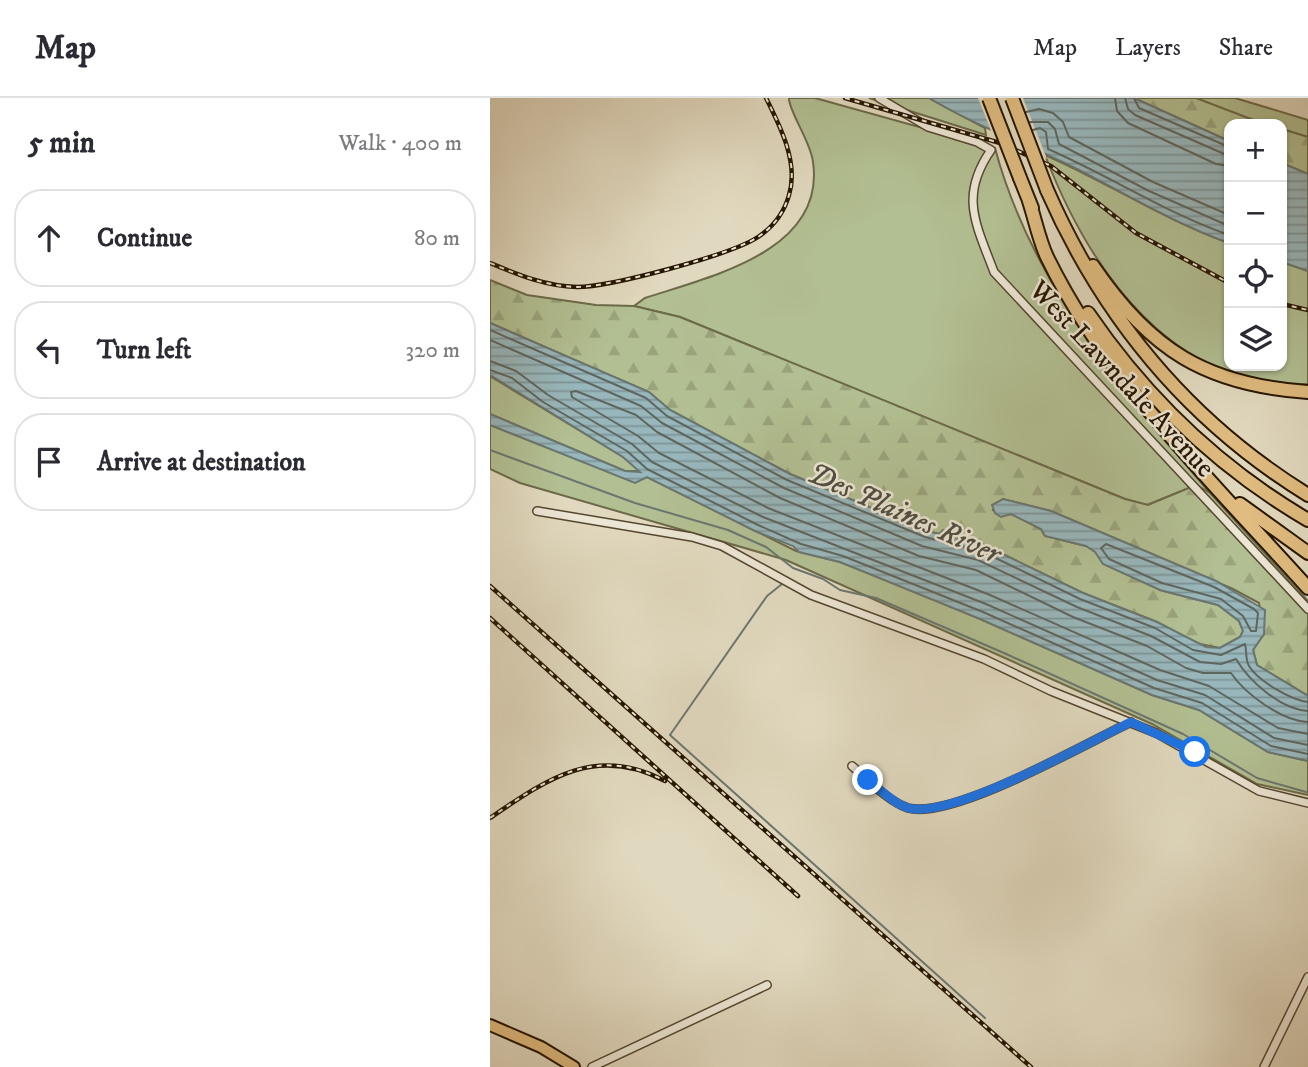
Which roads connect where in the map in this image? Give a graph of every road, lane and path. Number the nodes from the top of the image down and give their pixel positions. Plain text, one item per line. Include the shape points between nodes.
1 (879, 98) edge
2 (989, 98) edge
3 (1012, 98) edge
4 (1029, 201) junction
5 (1058, 216) junction
6 (1308, 392) edge
7 (1205, 474) junction
8 (1308, 495) edge
9 (537, 511) dead end
10 (1308, 520) edge
11 (1308, 553) edge
12 (1308, 588) edge
13 (1308, 609) edge
14 (1131, 722) junction
15 (852, 766) dead end
16 (1308, 803) edge
17 (1308, 977) edge
18 (767, 985) dead end
19 (490, 1025) edge
20 (574, 1067) edge
21 (592, 1067) edge
22 (1264, 1067) edge

1 - 13 street, West Lawndale Avenue via 928,127 991,150 976,175 972,193 994,272
2 - 4 highway, bridge
3 - 5 highway, bridge
4 - 7 highway via 1046,255 1090,332 1130,388
4 - 10 highway via 1083,306 1133,373 1213,454
5 - 6 highway via 1133,319 1176,356 1237,383
5 - 8 highway via 1111,309 1179,394 1235,445
7 - 11 highway
7 - 12 highway
9 - 14 street via 668,532 722,547 811,595 936,639
14 - 15 street via 959,802 921,810 905,807
14 - 16 street via 1195,752 1259,791
17 - 22 street
18 - 21 street
19 - 20 main road

